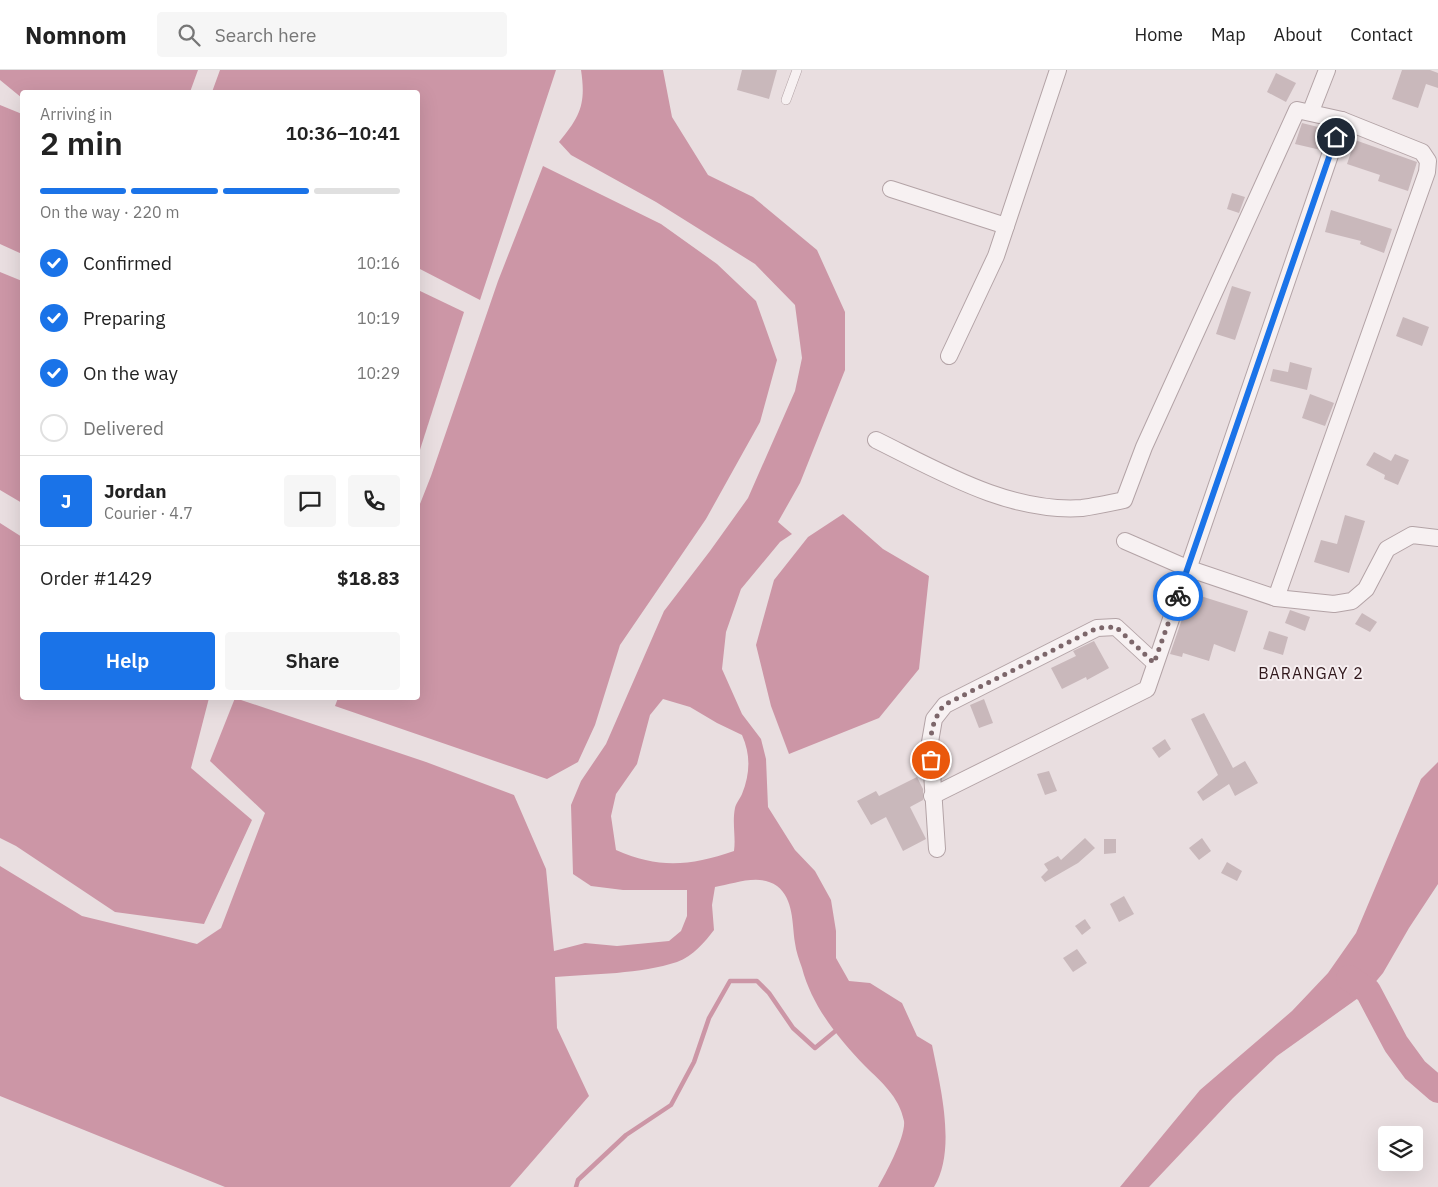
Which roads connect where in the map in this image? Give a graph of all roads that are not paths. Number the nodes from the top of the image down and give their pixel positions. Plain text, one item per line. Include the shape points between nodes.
1 (797, 70) edge
2 (1058, 70) edge
3 (1327, 70) edge
4 (786, 100) dead end
5 (1310, 111) junction
6 (1342, 120) junction
7 (891, 189) dead end
8 (1006, 226) junction
9 (948, 356) dead end
10 (876, 440) dead end
11 (1438, 538) edge
12 (1125, 541) dead end
13 (1187, 568) junction
14 (1276, 598) junction
15 (1154, 663) junction
16 (932, 796) junction
17 (937, 849) dead end

1 - 4 lane
2 - 8 street
3 - 5 street
5 - 6 street
5 - 10 street via 1297,110 1144,447 1124,500 1082,508 1034,505 962,483
6 - 13 street
6 - 14 street via 1422,152 1428,161 1427,172
7 - 8 street
8 - 9 street via 996,256
11 - 14 street via 1412,535 1387,549 1366,590 1352,601 1334,604
12 - 13 street
13 - 14 street
13 - 15 street
15 - 16 street via 1147,689
15 - 16 street via 1116,627 1097,628 944,705 934,719 930,742
16 - 17 street

